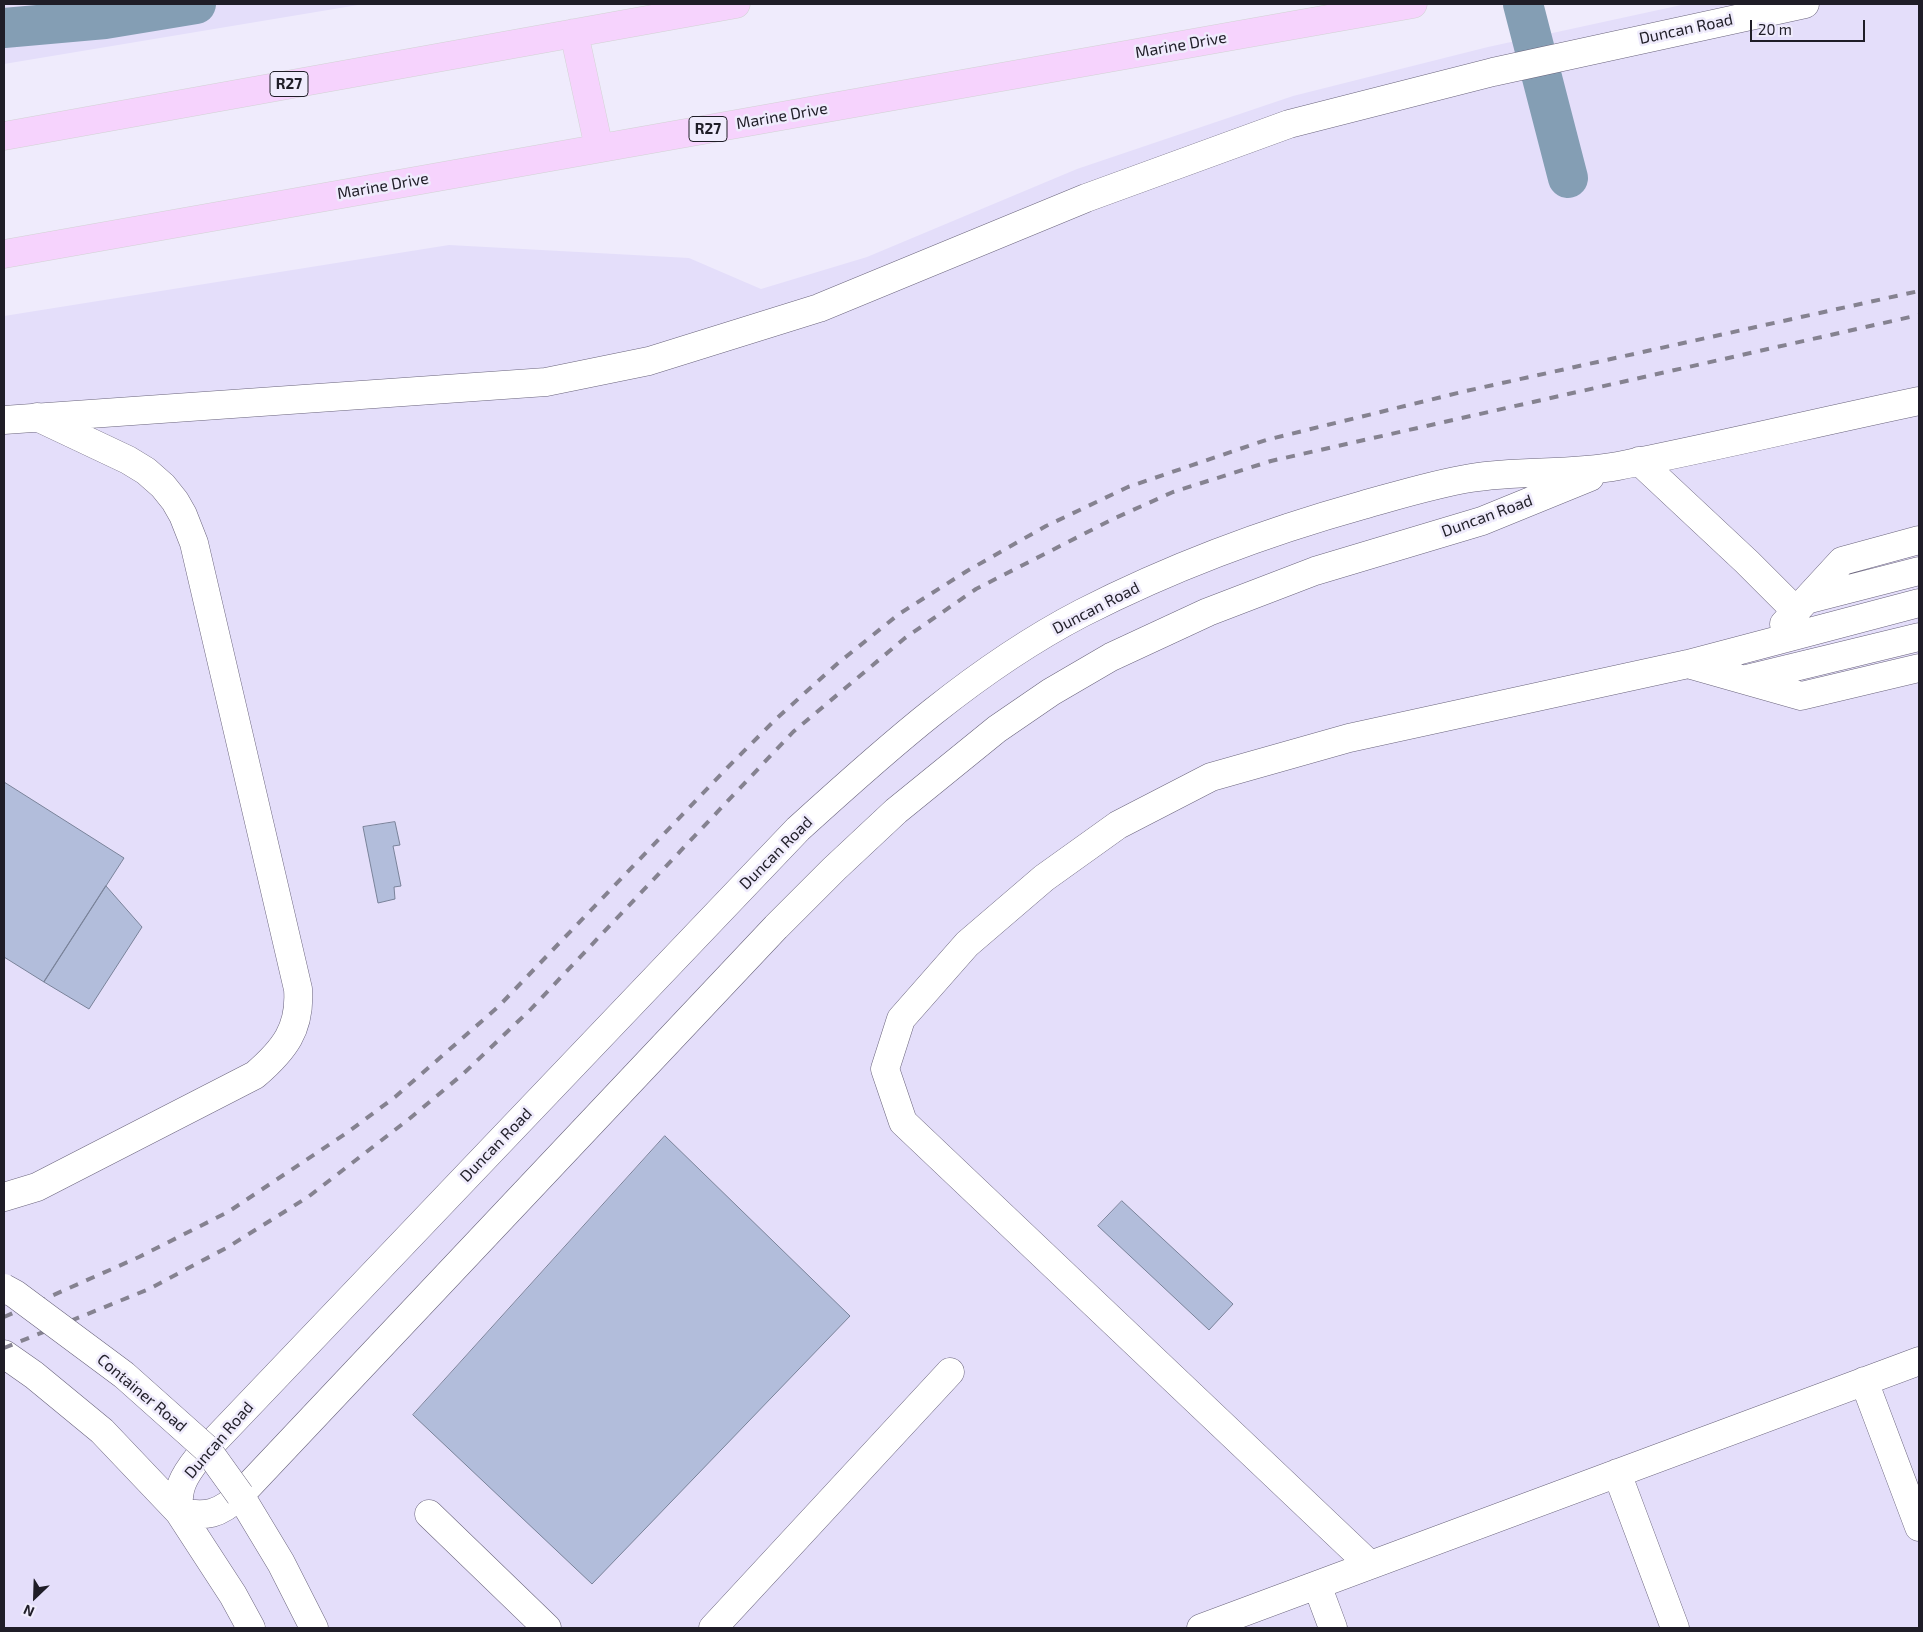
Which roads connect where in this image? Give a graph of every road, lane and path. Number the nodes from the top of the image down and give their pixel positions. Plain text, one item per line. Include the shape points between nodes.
1 (736, 4) edge
2 (1413, 4) edge
3 (1804, 4) edge
4 (574, 33) junction
5 (4, 136) edge
6 (600, 148) junction
7 (4, 254) edge
8 (1919, 401) edge
9 (36, 416) junction
10 (4, 420) edge
11 (1627, 464) junction
12 (1919, 540) edge
13 (1919, 572) edge
14 (1919, 603) edge
15 (1801, 606) junction
16 (1919, 637) edge
17 (1766, 642) junction
18 (1688, 664) junction
19 (1919, 668) edge
20 (1744, 680) junction
21 (4, 1197) edge
22 (4, 1288) edge
23 (4, 1354) edge
24 (1919, 1361) edge
25 (950, 1372) dead end
26 (1864, 1382) junction
27 (207, 1449) junction
28 (1617, 1473) junction
29 (240, 1495) junction
30 (179, 1512) junction
31 (429, 1514) dead end
32 (1919, 1527) edge
33 (1370, 1565) junction
34 (1317, 1585) junction
35 (251, 1628) edge
36 (314, 1628) edge
37 (547, 1628) edge
38 (712, 1628) edge
39 (1201, 1628) edge
40 (1333, 1628) edge
41 (1675, 1628) edge

1 - 4 main road, R27
2 - 6 main road, Marine Drive / R27
3 - 9 street, Duncan Road via 1493,72 1289,124 1086,198 819,308 649,361 546,382
4 - 5 main road, R27
4 - 6 main road
6 - 7 main road, Marine Drive / R27
8 - 11 street, Duncan Road
9 - 10 street, Duncan Road
9 - 21 street via 146,471 163,486 183,515 194,543 298,988 299,1004 288,1041 255,1075 38,1187
11 - 15 street
11 - 27 street, Duncan Road via 1472,478 1300,522 1178,567 1080,614 1014,653 956,693 872,761 798,829
11 - 29 street, Duncan Road via 1482,521 1315,571 1208,612 1111,657 997,729 896,811 821,882
12 - 15 street via 1842,561
13 - 15 street
14 - 17 street
15 - 17 street
16 - 20 street
17 - 18 street
18 - 20 street
18 - 33 street via 1349,738 1211,778 1118,825 1044,878 967,944 901,1019 885,1070 903,1122
19 - 20 street via 1801,696
22 - 27 street, Container Road, bridge via 124,1375
23 - 30 street via 102,1431
24 - 26 street
25 - 38 street
26 - 28 street
26 - 32 street
27 - 29 street, Container Road, bridge
27 - 30 street, Duncan Road via 181,1484
28 - 33 street
28 - 41 street
29 - 30 street, Duncan Road via 216,1513 201,1516
29 - 36 street, Container Road via 281,1563
30 - 35 street
31 - 37 street
33 - 34 street
34 - 39 street
34 - 40 street

